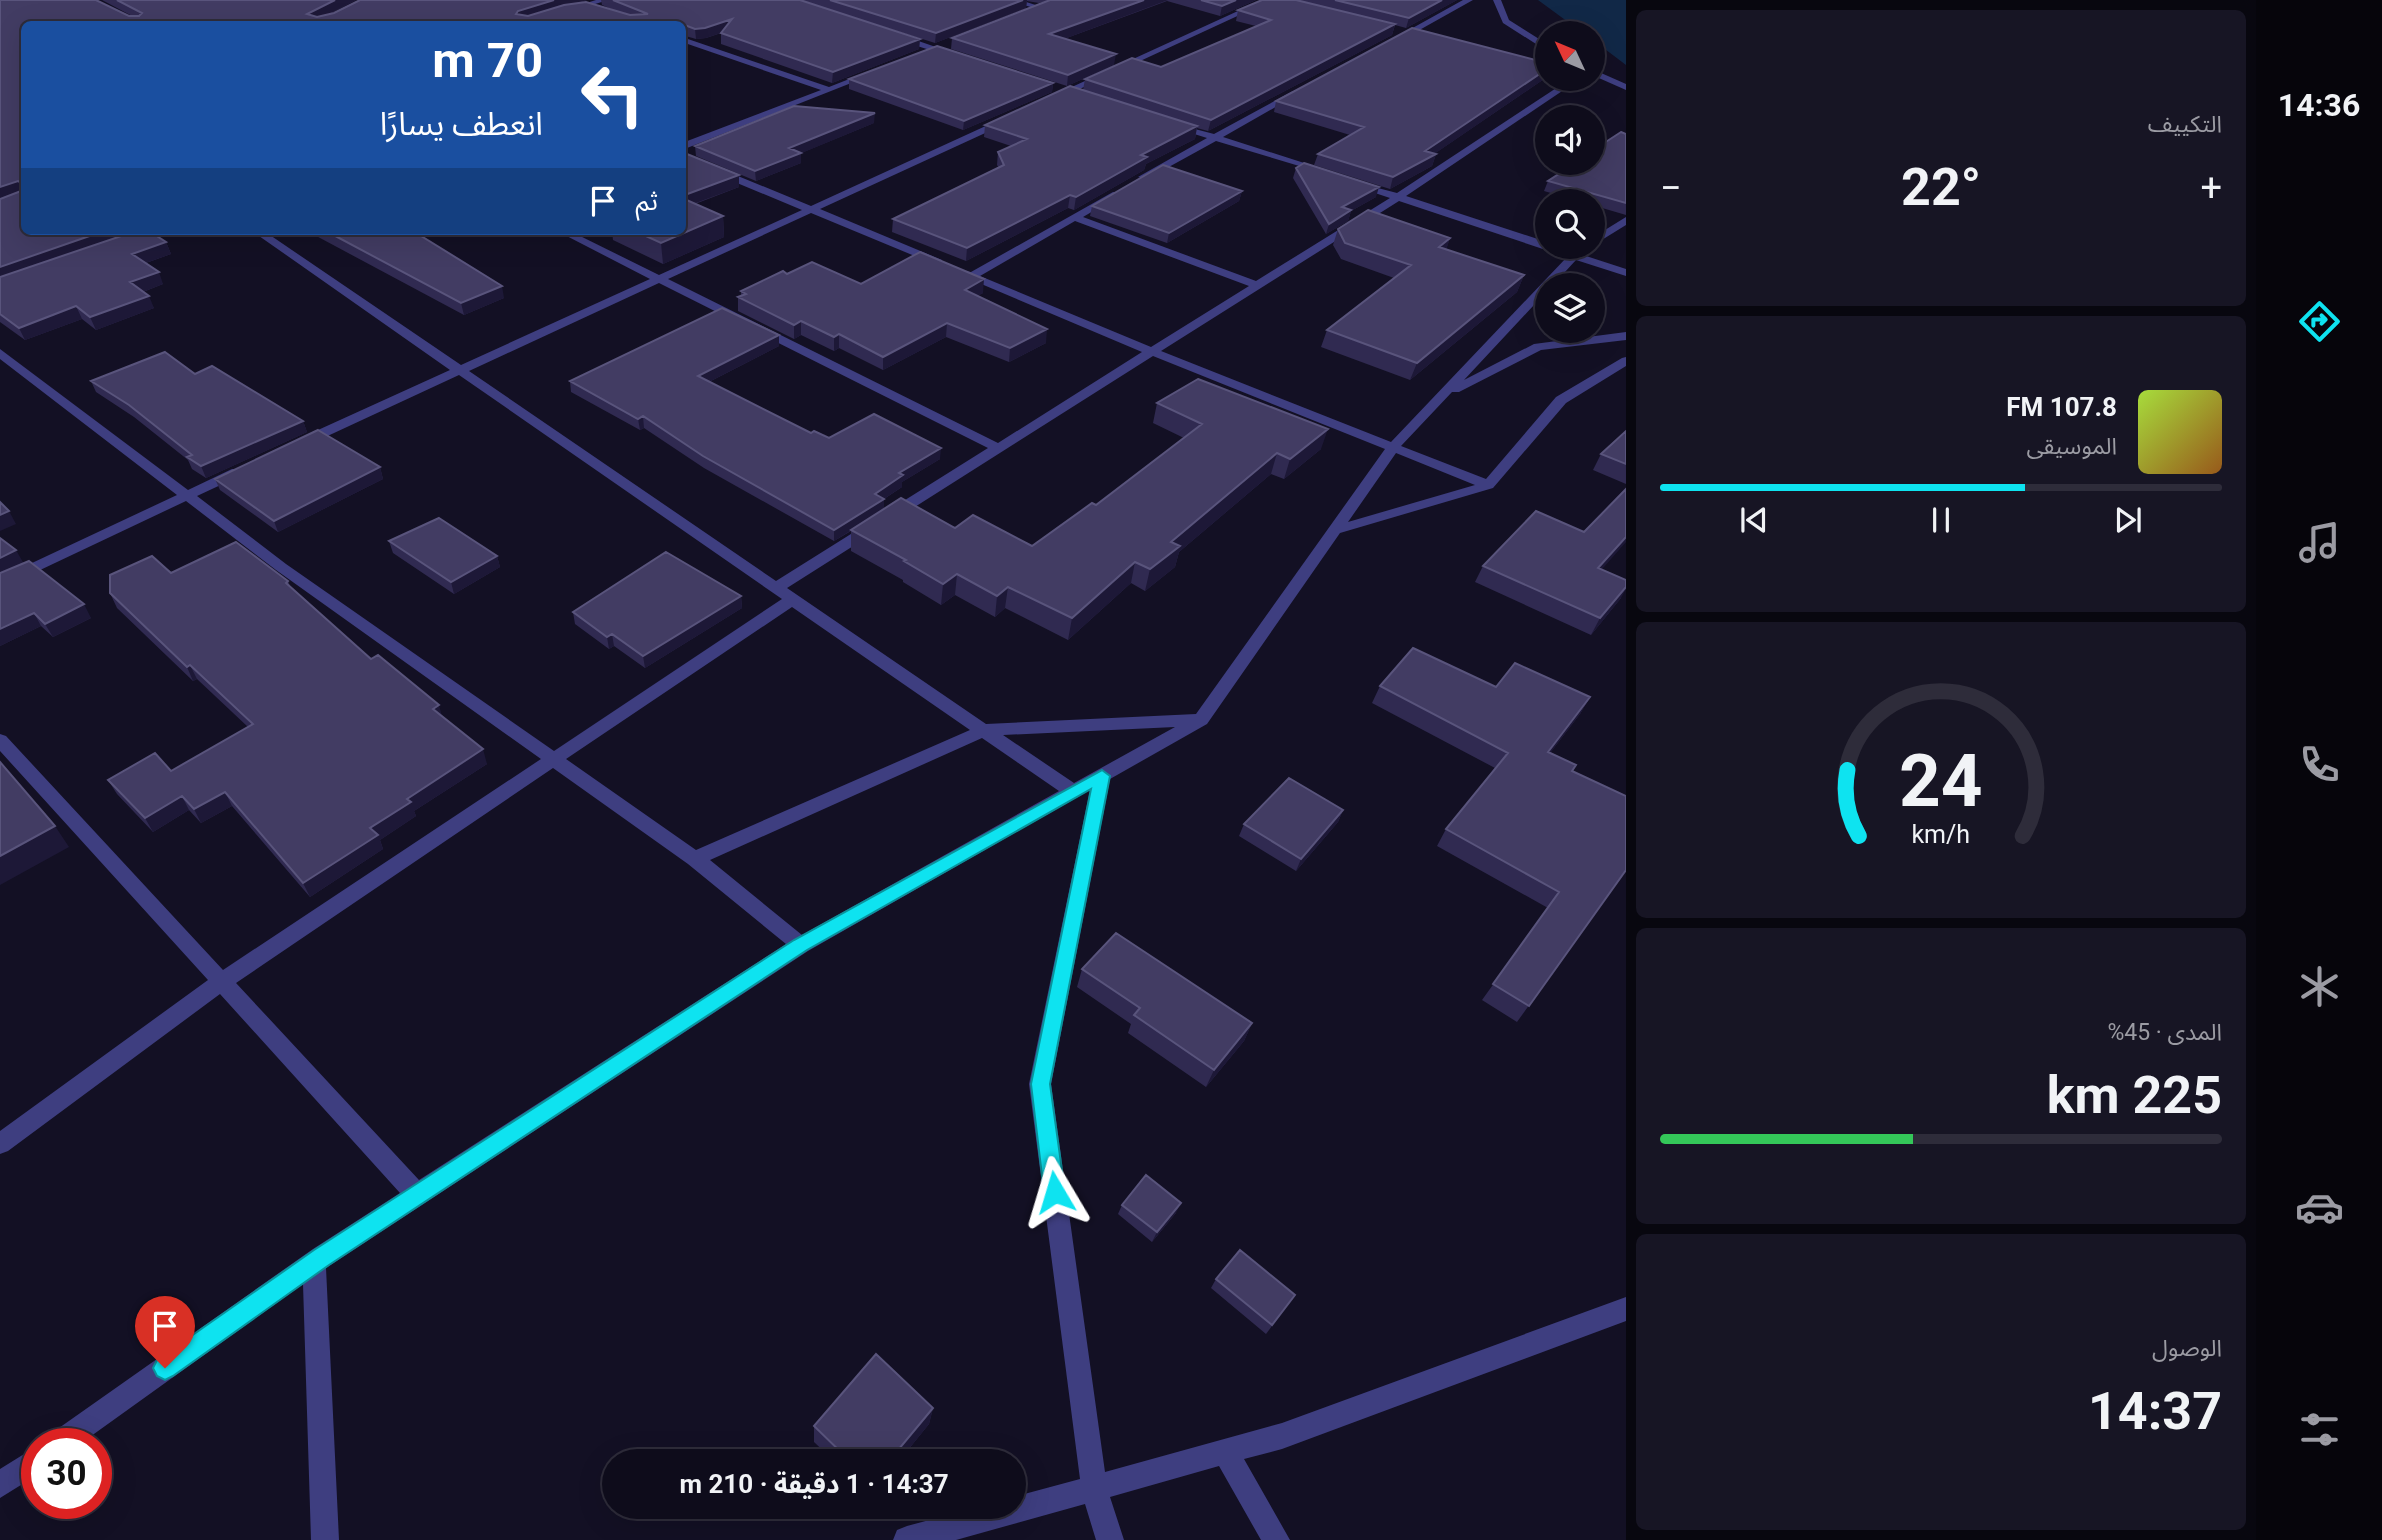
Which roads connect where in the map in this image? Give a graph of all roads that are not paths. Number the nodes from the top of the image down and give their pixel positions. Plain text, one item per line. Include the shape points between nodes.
1 (576, 0) edge
2 (604, 0) edge
3 (1011, 0) edge
4 (1270, 0) edge
5 (1469, 0) edge
6 (1497, 0) edge
7 (1054, 3) edge
8 (1285, 3) edge
9 (587, 5) junction
10 (1041, 8) junction
11 (598, 9) edge
12 (1029, 13) edge
13 (534, 21) edge
14 (1392, 31) edge
15 (884, 32) edge
16 (1405, 34) junction
17 (1418, 37) edge
18 (686, 40) edge
19 (1535, 40) edge
20 (947, 44) edge
21 (699, 45) junction
22 (1381, 47) edge
23 (935, 48) junction
24 (686, 50) edge
25 (914, 57) edge
26 (971, 60) edge
27 (882, 69) edge
28 (1605, 77) edge
29 (1309, 86) edge
30 (1057, 87) edge
31 (1626, 87) edge
32 (829, 90) junction
33 (1069, 91) junction
34 (1558, 91) edge
35 (1082, 95) edge
36 (1045, 102) edge
37 (1020, 113) edge
38 (1161, 120) edge
39 (1214, 137) junction
40 (686, 145) edge
41 (686, 158) edge
42 (1332, 175) edge
43 (1346, 180) edge
44 (1132, 184) edge
45 (1121, 190) edge
46 (1398, 197) junction
47 (811, 209) junction
48 (1074, 217) junction
49 (1626, 220) edge
50 (1605, 234) edge
51 (149, 235) edge
52 (263, 235) edge
53 (570, 235) edge
54 (1535, 242) edge
55 (122, 243) edge
56 (1573, 259) edge
57 (1597, 259) edge
58 (1626, 273) edge
59 (972, 276) junction
60 (657, 279) junction
61 (1257, 285) junction
62 (1626, 336) edge
63 (1150, 351) junction
64 (0, 353) edge
65 (1626, 361) edge
66 (458, 370) junction
67 (1443, 395) junction
68 (1393, 447) junction
69 (288, 448) edge
70 (998, 448) junction
71 (250, 466) edge
72 (1488, 485) junction
73 (187, 495) junction
74 (1332, 531) junction
75 (0, 584) edge
76 (777, 587) junction
77 (793, 599) junction
78 (1201, 720) junction
79 (985, 730) junction
80 (0, 740) edge
81 (553, 758) junction
82 (1102, 776) junction
83 (1073, 792) junction
84 (695, 859) junction
85 (801, 945) junction
86 (222, 982) junction
87 (0, 1144) edge
88 (417, 1195) junction
89 (314, 1263) junction
90 (1626, 1309) edge
91 (81, 1428) edge
92 (1225, 1451) junction
93 (21, 1470) edge
94 (0, 1485) edge
95 (1094, 1488) junction
96 (325, 1540) edge
97 (907, 1540) edge
98 (1110, 1540) edge
99 (1276, 1540) edge

1 - 9 street
2 - 9 street
3 - 10 street
4 - 8 street
4 - 33 street
5 - 16 street
6 - 19 street via 1506,21
7 - 10 street
9 - 11 street
9 - 13 street
10 - 12 street
14 - 16 street
15 - 23 street
16 - 17 street
16 - 22 street
18 - 21 street
20 - 23 street
21 - 24 street
21 - 32 street
23 - 25 street
23 - 26 street
27 - 32 street
28 - 31 street
29 - 39 street
30 - 33 street
32 - 40 street
33 - 35 street
33 - 36 street
34 - 46 street
37 - 47 street
38 - 39 street
39 - 42 street
39 - 44 street
41 - 47 street
43 - 46 street
45 - 48 street
46 - 54 street
46 - 61 street
47 - 59 street
47 - 60 street
48 - 59 street
48 - 61 street
49 - 50 street
51 - 55 street
52 - 66 street
53 - 60 street
56 - 67 street
57 - 58 street
59 - 63 street
60 - 66 street
60 - 70 street
61 - 63 street
62 - 67 street via 1538,347
63 - 68 street
63 - 70 street
64 - 73 street
65 - 72 street via 1561,400
66 - 69 street
66 - 76 street
67 - 68 street
68 - 72 street
68 - 74 street
70 - 76 street
71 - 73 street
72 - 74 street
73 - 75 street
73 - 81 street via 281,567
74 - 78 street
76 - 77 street
77 - 79 street
77 - 81 street
78 - 79 street
78 - 82 street
79 - 83 street
79 - 84 street
80 - 86 street
81 - 84 street
81 - 86 street
82 - 83 street
82 - 95 street via 1040,1084
83 - 85 street
84 - 85 street
85 - 88 street
86 - 87 street
86 - 88 street
88 - 89 street
89 - 91 street
89 - 96 street
90 - 92 street via 1282,1436
92 - 95 street
92 - 99 street
93 - 94 street
95 - 97 street
95 - 98 street

